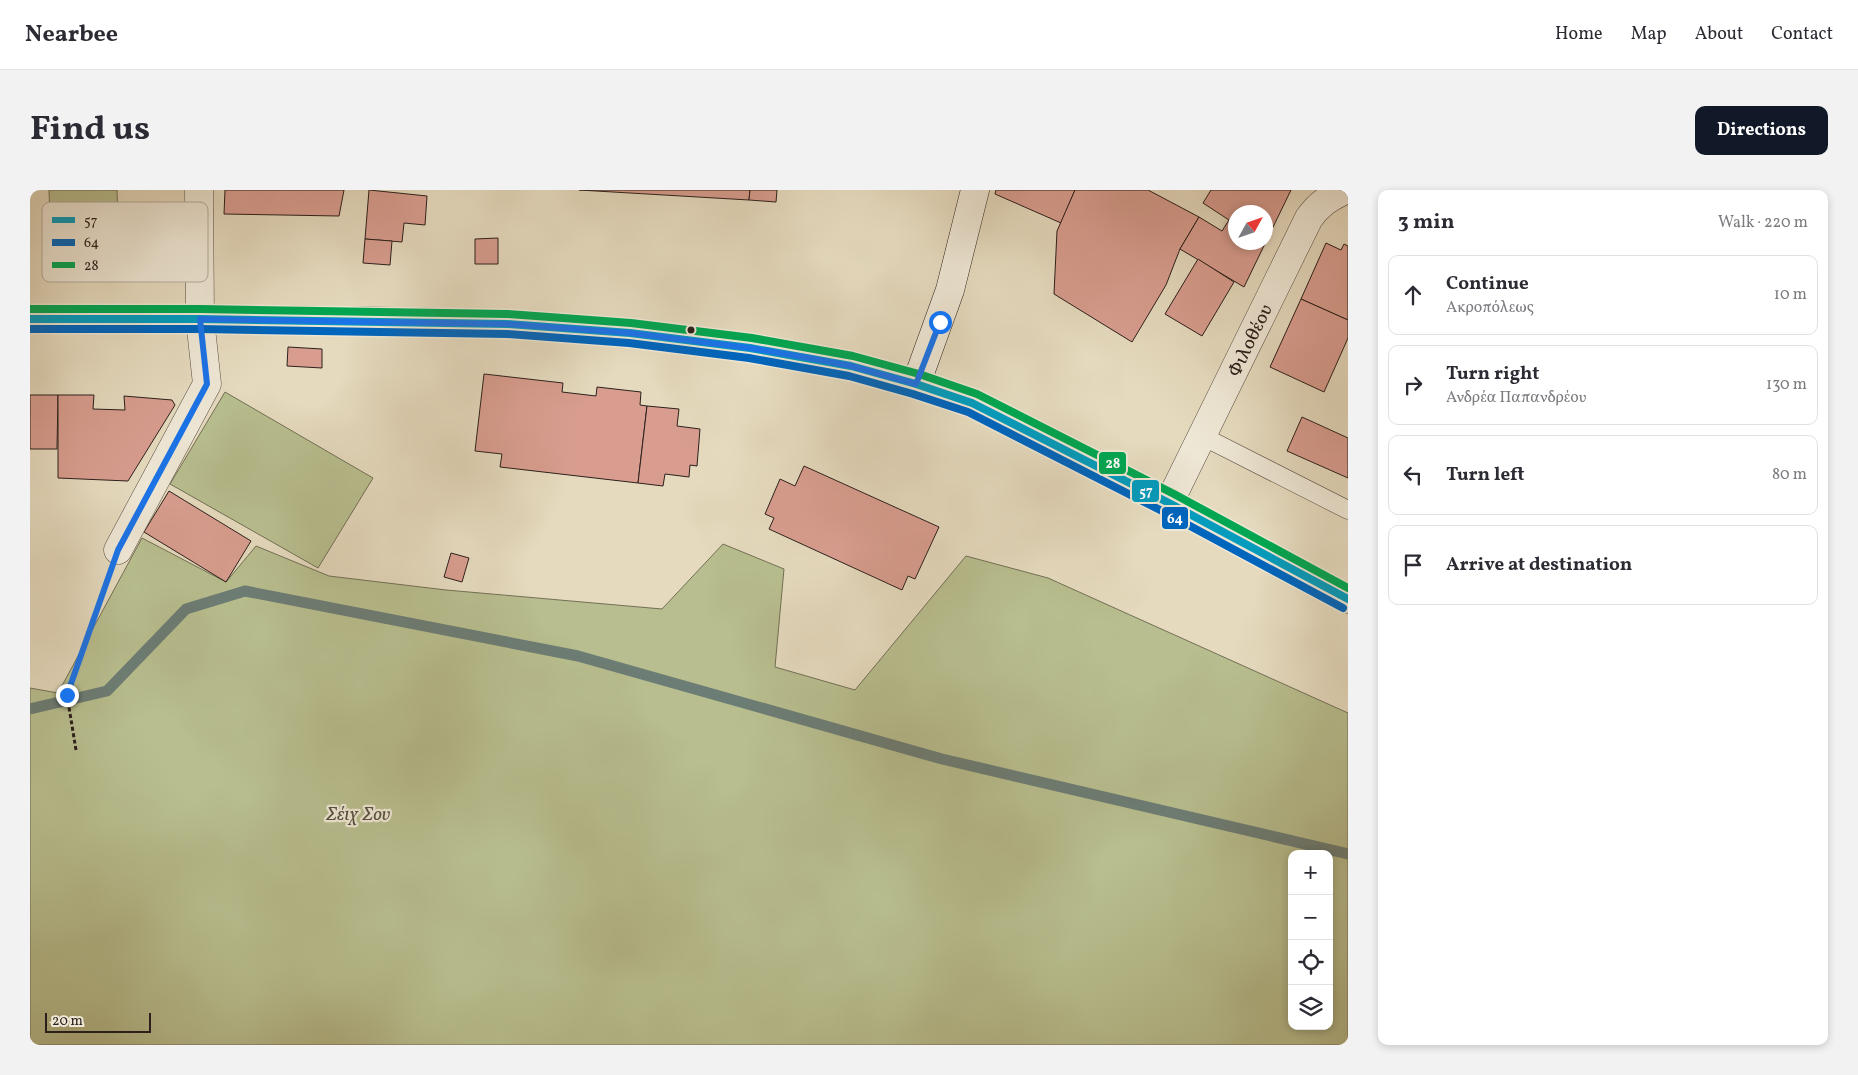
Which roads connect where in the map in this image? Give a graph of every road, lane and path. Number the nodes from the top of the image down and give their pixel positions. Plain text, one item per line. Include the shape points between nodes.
1 (975, 190) edge
2 (1345, 190) edge
3 (200, 282) edge
4 (30, 319) edge
5 (200, 319) junction
6 (916, 384) junction
7 (1202, 436) junction
8 (1169, 503) junction
9 (1348, 510) edge
10 (118, 550) joint
11 (1348, 599) edge
12 (76, 750) dead end

1 - 6 main road via 953,282
2 - 7 main road, Φιλοθέου via 1328,198 1309,218
3 - 5 main road
4 - 5 main road
5 - 6 main road via 507,324 621,332 809,358
5 - 10 main road via 207,384
6 - 8 main road via 980,406
7 - 8 main road, Φιλοθέου
7 - 9 lane
8 - 11 main road
10 - 12 path via 67,695

